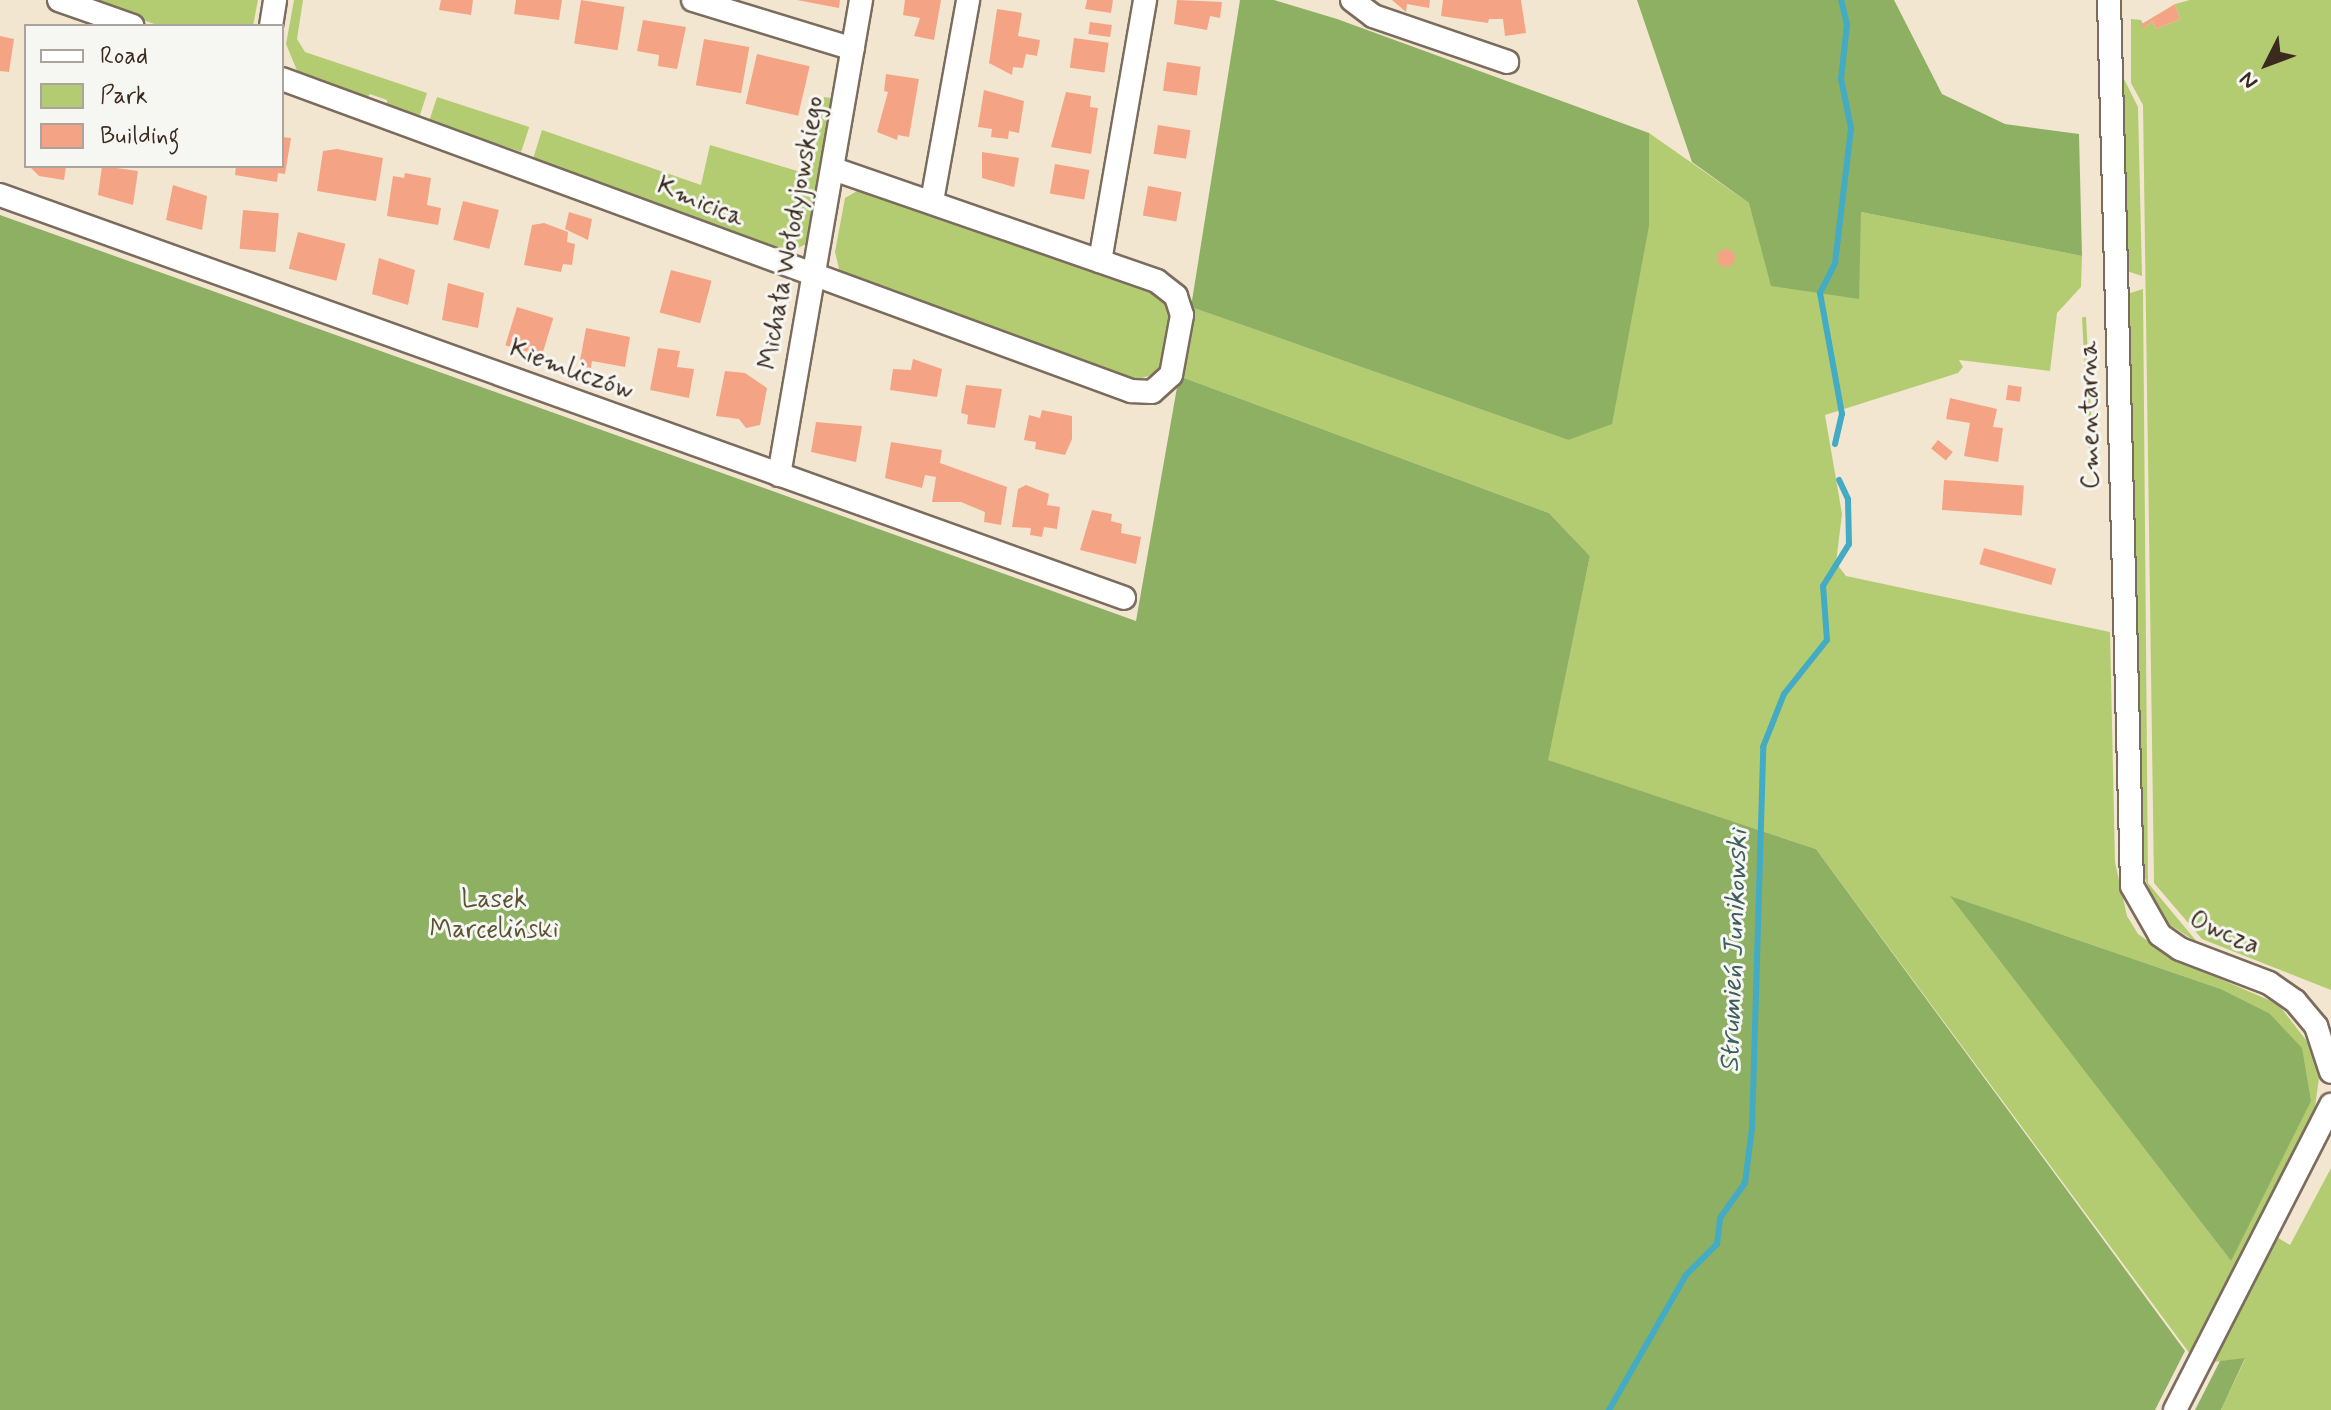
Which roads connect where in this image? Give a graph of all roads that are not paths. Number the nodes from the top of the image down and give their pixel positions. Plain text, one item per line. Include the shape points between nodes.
1 (59, 0) edge
2 (275, 0) edge
3 (693, 0) edge
4 (861, 0) edge
5 (968, 0) edge
6 (1145, 0) edge
7 (1352, 0) edge
8 (2109, 0) edge
9 (127, 24) edge
10 (271, 24) edge
11 (853, 49) junction
12 (1507, 62) dead end
13 (284, 80) edge
14 (833, 169) junction
15 (0, 195) edge
16 (932, 201) junction
17 (1100, 261) junction
18 (815, 278) junction
19 (779, 475) junction
20 (1124, 598) dead end
21 (2128, 829) joint
22 (2331, 1072) edge
23 (2331, 1105) edge
24 (2175, 1410) edge

1 - 9 street
2 - 10 street
3 - 11 street
4 - 11 street, Michała Wołodyjowskiego
5 - 16 street
6 - 17 street
7 - 12 street via 1373,16
8 - 21 street, Cmentarna
11 - 14 street, Michała Wołodyjowskiego
13 - 18 street, Kmicica via 554,176
14 - 16 street
14 - 18 street, Michała Wołodyjowskiego
15 - 19 street, Kiemliczów
16 - 17 street
17 - 18 street, Kmicica via 1168,287 1180,306 1171,375 1163,386 1141,393
18 - 19 street, Michała Wołodyjowskiego
19 - 20 street, Kiemliczów
21 - 22 street, Owcza via 2132,886 2160,935 2180,949 2269,983 2295,1001 2316,1026
23 - 24 street

